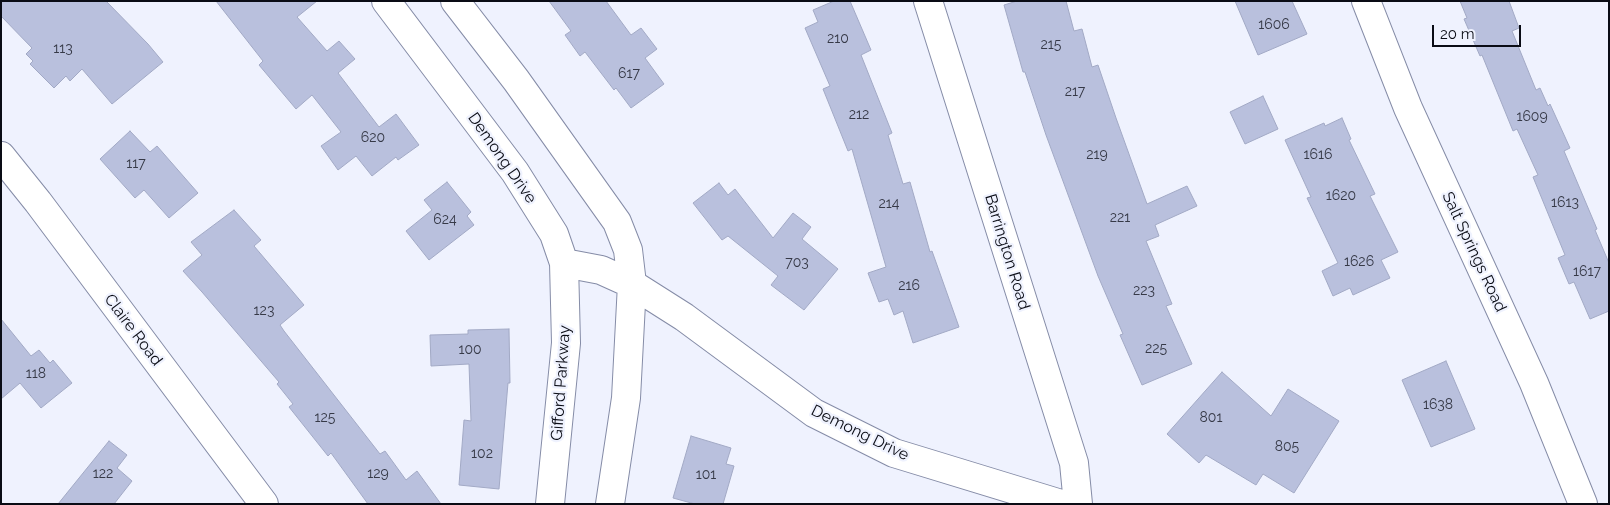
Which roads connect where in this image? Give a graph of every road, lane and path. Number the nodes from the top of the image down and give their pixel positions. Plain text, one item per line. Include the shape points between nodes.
1 (386, 1) edge
2 (455, 1) edge
3 (928, 1) edge
4 (1366, 1) edge
5 (1, 156) edge
6 (564, 263) junction
7 (632, 284) junction
8 (264, 504) edge
9 (550, 504) edge
10 (610, 504) edge
11 (1061, 504) edge
12 (1078, 504) edge
13 (1582, 504) edge

1 - 6 street, Demong Drive via 516,172 554,234
2 - 7 street via 617,222 628,250
3 - 12 street, Barrington Road via 1074,464
4 - 13 street, Salt Springs Road via 1408,108 1534,383
5 - 8 street, Claire Road
6 - 7 street, Demong Drive via 601,270
6 - 9 street, Gifford Parkway via 566,343
7 - 10 street via 626,398
7 - 11 street, Demong Drive via 684,317 814,413 894,453

